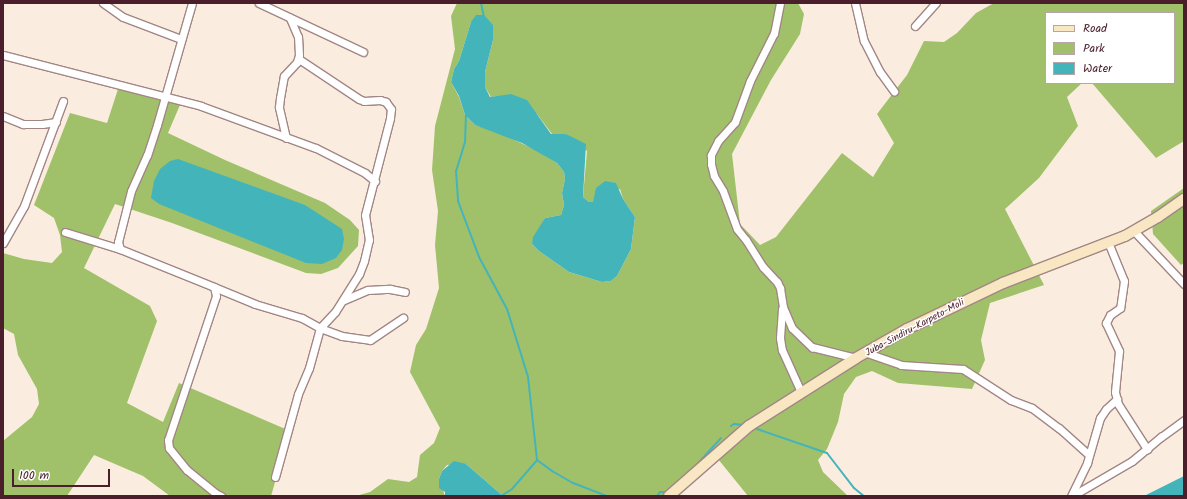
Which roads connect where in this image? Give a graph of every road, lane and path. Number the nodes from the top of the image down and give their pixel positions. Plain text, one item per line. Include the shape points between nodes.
1 (103, 3) edge
2 (192, 3) edge
3 (259, 3) edge
4 (780, 3) edge
5 (855, 3) edge
6 (936, 3) edge
7 (290, 18) junction
8 (915, 26) dead end
9 (181, 39) junction
10 (363, 52) dead end
11 (3, 55) edge
12 (299, 58) junction
13 (894, 91) dead end
14 (164, 96) junction
15 (63, 101) dead end
16 (3, 116) edge
17 (56, 122) junction
18 (286, 138) junction
19 (375, 181) junction
20 (1184, 199) edge
21 (1134, 231) junction
22 (65, 232) dead end
23 (3, 242) edge
24 (1108, 242) junction
25 (120, 249) junction
26 (1184, 284) edge
27 (214, 287) junction
28 (405, 292) dead end
29 (342, 301) junction
30 (783, 307) junction
31 (403, 318) dead end
32 (320, 328) junction
33 (867, 352) junction
34 (856, 358) junction
35 (801, 392) junction
36 (1117, 399) junction
37 (1184, 420) edge
38 (1147, 449) junction
39 (1089, 455) junction
40 (275, 477) dead end
41 (221, 496) edge
42 (669, 496) edge
43 (1072, 496) edge

1 - 9 street via 122,17
2 - 9 street
3 - 7 street
4 - 30 street via 774,33 750,81 735,122 718,141 711,155 711,164 737,229 763,267 777,282
5 - 13 street via 864,41 880,72
6 - 8 street
7 - 10 street
7 - 12 street via 298,37
9 - 14 street
11 - 14 street
12 - 18 street via 284,76 280,98 279,107
12 - 19 street via 359,99 383,100 389,105 390,118
14 - 18 street via 201,106
14 - 25 street via 147,155 126,208 118,242
15 - 17 street
16 - 17 street via 23,124
17 - 23 street via 24,206
18 - 19 street via 316,148 365,172
19 - 29 street via 365,215 369,240 367,252 361,270
20 - 21 main road, Juba-Sindiru-Karpeto-Moli
21 - 24 main road, Juba-Sindiru-Karpeto-Moli
21 - 26 street
22 - 25 street
24 - 33 main road, Juba-Sindiru-Karpeto-Moli via 1003,283 907,329
24 - 36 street via 1124,281 1120,308 1110,315 1106,323 1119,351 1115,392
25 - 27 street
27 - 32 street via 256,304 302,318
27 - 41 street via 216,296 168,440 169,448 187,470
28 - 29 street via 390,289 368,290
29 - 32 street
30 - 34 street via 792,328 812,347
30 - 35 street via 780,338 782,350
31 - 32 street via 370,340 342,336
32 - 40 street
33 - 34 main road, Juba-Sindiru-Karpeto-Moli
33 - 39 street via 901,365 962,370 1011,400 1032,408
34 - 35 main road, Juba-Sindiru-Karpeto-Moli
35 - 42 main road, Juba-Sindiru-Karpeto-Moli via 748,426
36 - 38 street
36 - 39 street via 1100,418
37 - 38 street
38 - 43 street via 1132,461
39 - 43 street

